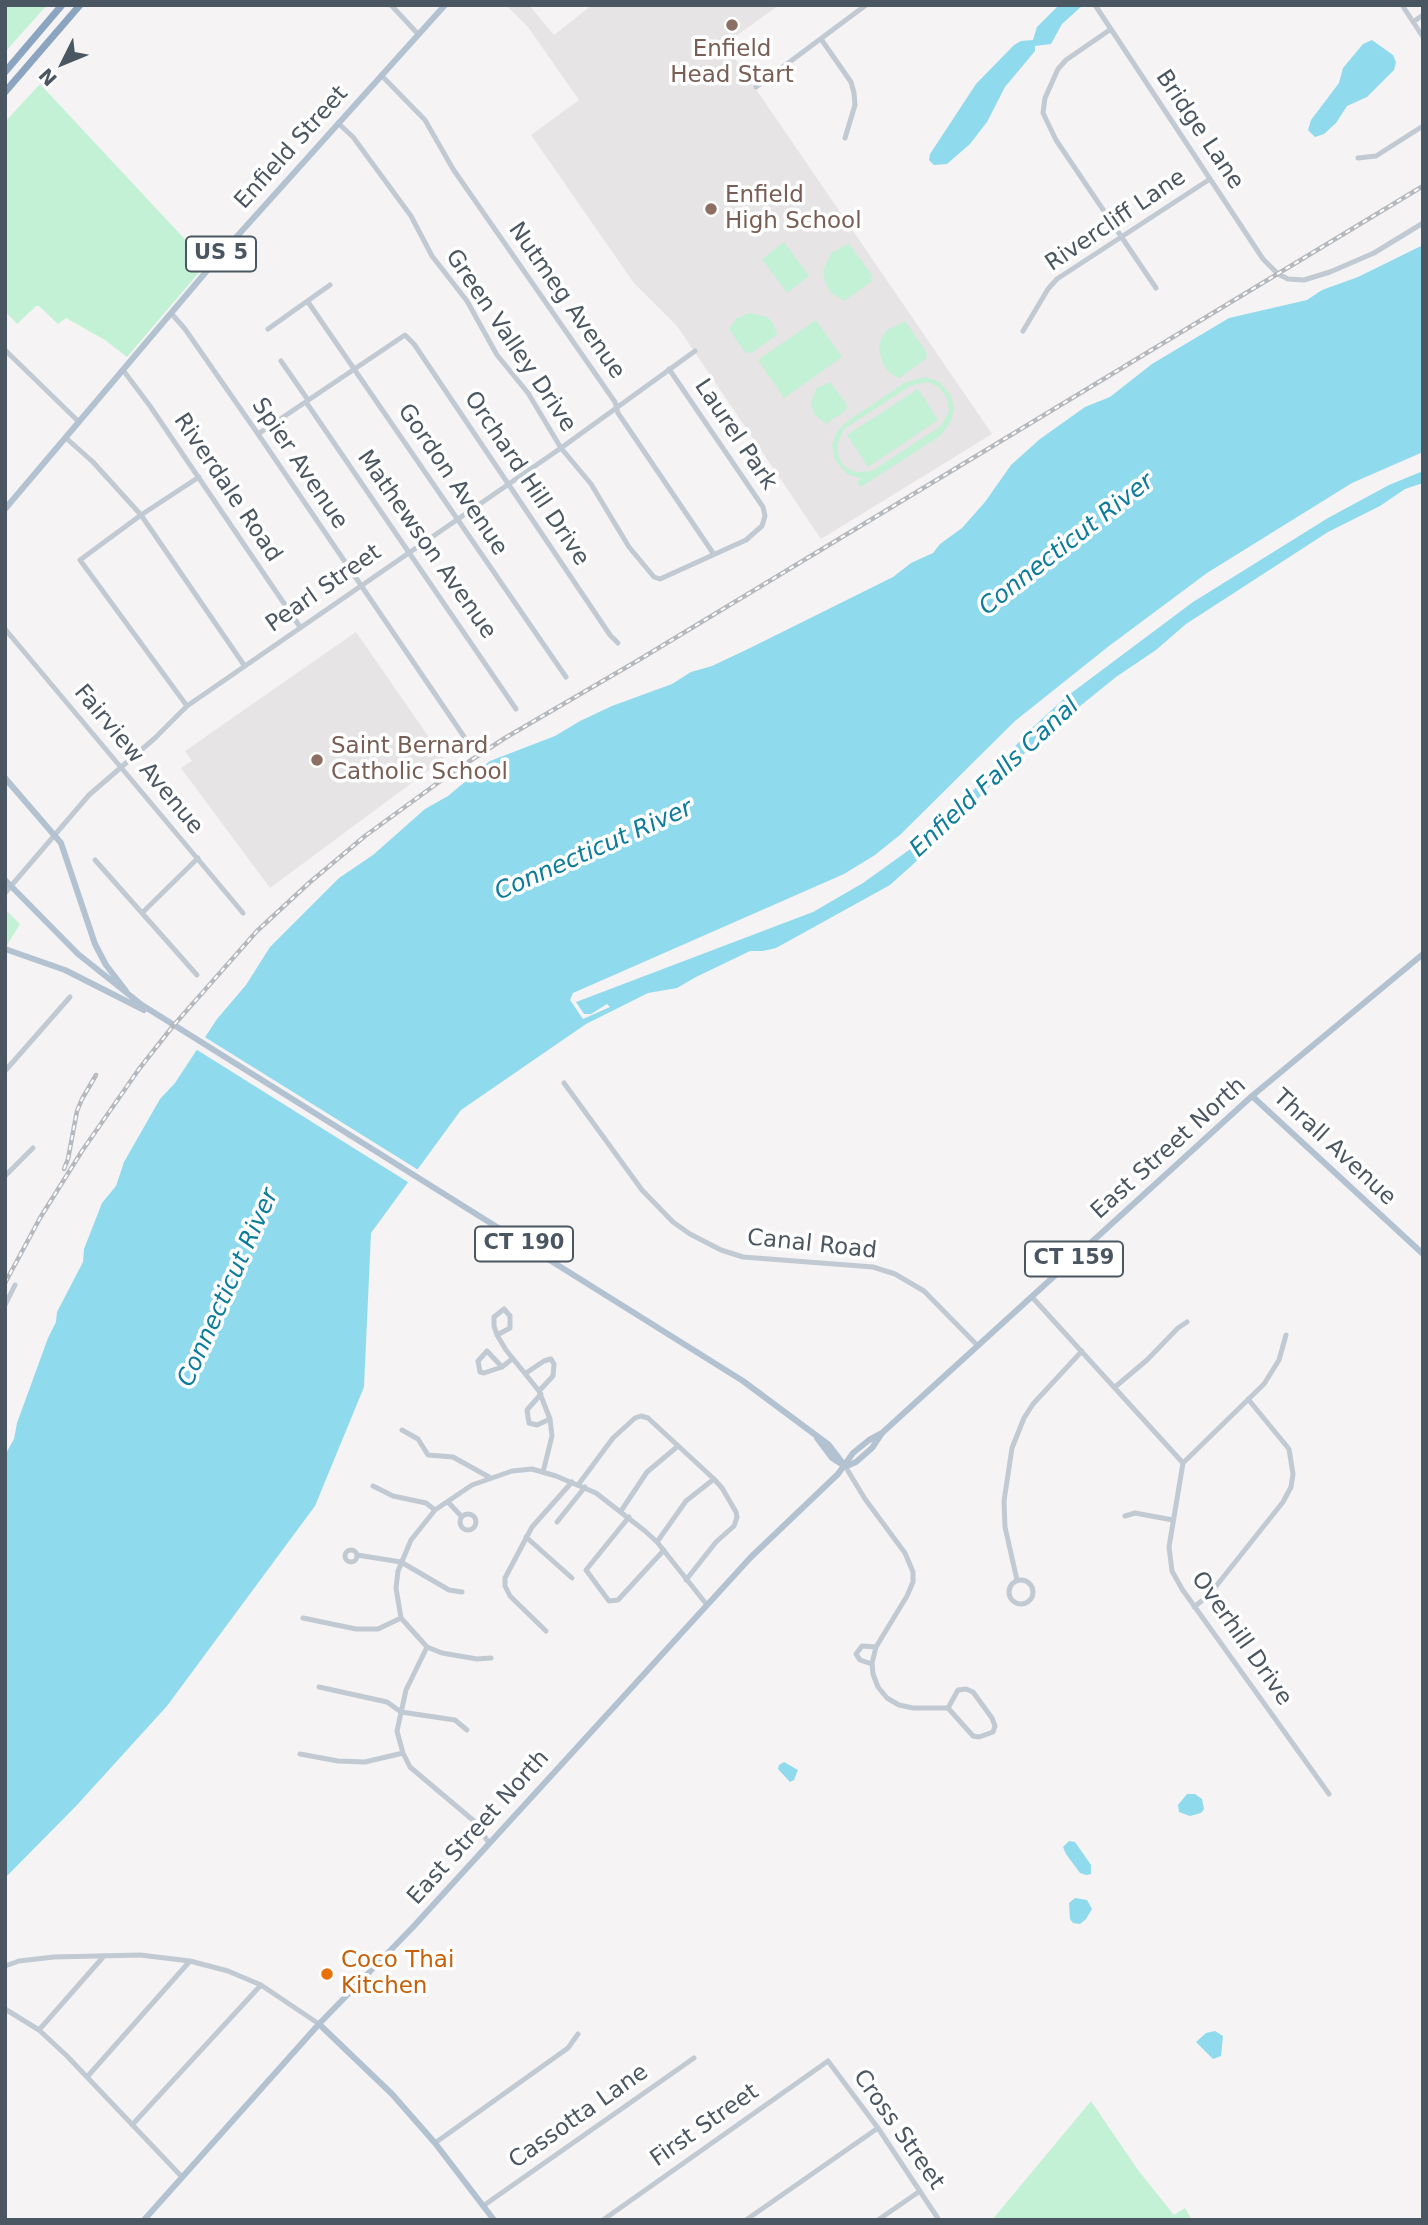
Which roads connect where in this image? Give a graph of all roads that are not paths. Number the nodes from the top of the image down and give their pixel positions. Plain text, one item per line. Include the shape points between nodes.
1 (62, 5) edge
2 (80, 5) edge
3 (391, 5) edge
4 (445, 5) edge
5 (866, 5) edge
6 (1094, 5) edge
7 (1402, 5) edge
8 (1423, 15) edge
9 (1413, 22) junction
10 (1111, 29) junction
11 (418, 34) junction
12 (1423, 37) edge
13 (821, 38) junction
14 (5, 72) edge
15 (381, 75) junction
16 (756, 87) dead end
17 (5, 92) edge
18 (338, 123) junction
19 (1423, 126) edge
20 (845, 138) dead end
21 (1358, 158) dead end
22 (1210, 179) junction
23 (1423, 223) edge
24 (1121, 236) junction
25 (330, 285) dead end
26 (1156, 288) dead end
27 (308, 302) junction
28 (171, 313) junction
29 (268, 329) dead end
30 (1023, 331) dead end
31 (5, 350) edge
32 (695, 351) dead end
33 (281, 361) dead end
34 (355, 369) junction
35 (669, 369) junction
36 (122, 370) junction
37 (307, 401) junction
38 (616, 408) junction
39 (79, 422) junction
40 (258, 434) junction
41 (66, 438) junction
42 (561, 448) junction
43 (199, 477) junction
44 (510, 484) junction
45 (5, 509) edge
46 (141, 515) junction
47 (457, 519) junction
48 (409, 552) junction
49 (713, 553) junction
50 (654, 577) joint
51 (361, 584) junction
52 (300, 627) junction
53 (5, 629) edge
54 (618, 643) dead end
55 (244, 665) junction
56 (566, 677) dead end
57 (187, 706) junction
58 (516, 709) dead end
59 (467, 741) dead end
60 (121, 767) junction
61 (5, 778) edge
62 (55, 835) junction
63 (198, 858) junction
64 (95, 860) dead end
65 (5, 880) edge
66 (5, 893) edge
67 (142, 913) junction
68 (243, 913) dead end
69 (5, 949) edge
70 (1423, 954) edge
71 (197, 975) dead end
72 (129, 996) junction
73 (70, 997) dead end
74 (158, 1015) junction
75 (5, 1071) edge
76 (564, 1083) dead end
77 (1252, 1096) junction
78 (33, 1148) dead end
79 (5, 1176) edge
80 (1423, 1254) edge
81 (15, 1285) dead end
82 (1032, 1297) junction
83 (5, 1305) edge
84 (1187, 1322) dead end
85 (498, 1335) junction
86 (1286, 1335) dead end
87 (978, 1346) junction
88 (1082, 1351) junction
89 (512, 1359) junction
90 (502, 1367) junction
91 (526, 1373) junction
92 (1115, 1387) junction
93 (540, 1393) junction
94 (1248, 1399) junction
95 (550, 1419) junction
96 (402, 1430) dead end
97 (678, 1446) junction
98 (1183, 1463) junction
99 (845, 1466) junction
100 (543, 1472) junction
101 (489, 1477) junction
102 (714, 1479) junction
103 (578, 1485) junction
104 (373, 1486) dead end
105 (448, 1502) junction
106 (435, 1510) junction
107 (621, 1511) junction
108 (1125, 1516) dead end
109 (462, 1517) dead end
110 (629, 1517) junction
111 (1173, 1520) junction
112 (557, 1522) dead end
113 (526, 1537) junction
114 (657, 1542) junction
115 (664, 1550) junction
116 (357, 1555) dead end
117 (401, 1562) junction
118 (572, 1578) dead end
119 (686, 1580) junction
120 (1017, 1580) junction
121 (461, 1592) dead end
122 (707, 1605) junction
123 (1194, 1607) junction
124 (303, 1618) dead end
125 (401, 1618) junction
126 (546, 1630) dead end
127 (426, 1647) junction
128 (876, 1647) junction
129 (491, 1658) dead end
130 (872, 1664) junction
131 (319, 1687) dead end
132 (948, 1708) junction
133 (401, 1712) junction
134 (467, 1730) dead end
135 (403, 1753) junction
136 (300, 1754) dead end
137 (1329, 1794) dead end
138 (489, 1843) junction
139 (104, 1956) junction
140 (190, 1961) junction
141 (5, 1966) edge
142 (261, 1985) junction
143 (5, 2009) edge
144 (319, 2024) junction
145 (39, 2030) junction
146 (578, 2034) dead end
147 (694, 2058) dead end
148 (828, 2062) joint
149 (87, 2077) junction
150 (132, 2125) junction
151 (878, 2128) junction
152 (435, 2143) junction
153 (181, 2177) junction
154 (920, 2191) junction
155 (483, 2206) junction
156 (144, 2220) edge
157 (494, 2220) edge
158 (603, 2220) edge
159 (746, 2220) edge
160 (878, 2220) edge
161 (939, 2220) edge

1 - 14 highway
2 - 17 highway
3 - 11 street
4 - 11 main road, Enfield Street / US 5
5 - 13 street
6 - 10 street, Bridge Lane
7 - 9 street
8 - 9 street
9 - 12 street
10 - 22 street, Bridge Lane
10 - 24 street via 1066,60 1043,107 1056,140
11 - 15 main road, Enfield Street / US 5
13 - 16 street
13 - 20 street via 854,93
15 - 18 main road, Enfield Street / US 5
15 - 38 street, Nutmeg Avenue via 425,120 453,169
18 - 28 main road, Enfield Street / US 5
18 - 42 street, Green Valley Drive via 411,216 432,256 467,301
19 - 21 street via 1376,156
22 - 23 street, Bridge Lane via 1263,259 1276,273 1296,281 1374,253
22 - 24 street, Rivercliff Lane
24 - 26 street
24 - 30 street, Rivercliff Lane via 1057,279
25 - 27 street
27 - 29 street
27 - 34 street, Gordon Avenue
28 - 36 main road, Enfield Street / US 5
28 - 40 street, Spier Avenue
31 - 39 street
32 - 35 street, Pearl Street
33 - 37 street, Mathewson Avenue
34 - 37 street
34 - 44 street, Orchard Hill Drive via 405,335
34 - 47 street, Gordon Avenue
35 - 38 street, Pearl Street
35 - 49 street, Laurel Park via 763,507 764,522 755,533
36 - 39 main road, Enfield Street / US 5
36 - 43 street, Riverdale Road
37 - 40 street
37 - 48 street, Mathewson Avenue
38 - 42 street, Pearl Street
38 - 49 street, Nutmeg Avenue
39 - 41 main road, Enfield Street / US 5
40 - 51 street, Spier Avenue
41 - 45 main road, Enfield Street / US 5
41 - 46 street
42 - 44 street, Pearl Street
42 - 50 street, Green Valley Drive
43 - 46 street
43 - 52 street, Riverdale Road
44 - 47 street, Pearl Street
44 - 54 street, Orchard Hill Drive
46 - 55 street
46 - 57 street via 80,561
47 - 48 street, Pearl Street
47 - 56 street, Gordon Avenue
48 - 51 street, Pearl Street
48 - 58 street, Mathewson Avenue
49 - 50 street, Laurel Park via 664,579
51 - 52 street, Pearl Street
51 - 59 street, Spier Avenue
52 - 55 street, Pearl Street
53 - 60 street, Fairview Avenue
55 - 57 street, Pearl Street
57 - 60 street, Pearl Street
60 - 62 street, Pearl Street via 89,794
60 - 63 street, Fairview Avenue
61 - 62 main road
62 - 66 street, Pearl Street
62 - 72 main road via 97,950
63 - 67 street
63 - 68 street, Fairview Avenue
64 - 67 street
65 - 72 main road, CT 190 via 78,954
67 - 71 street
69 - 74 main road via 55,966
70 - 77 main road, East Street North / CT 159
72 - 74 main road, CT 190
73 - 75 street
74 - 99 main road, CT 190 via 743,1381 829,1445
76 - 87 street, Canal Road via 642,1190 690,1234 743,1257 873,1267 895,1274 925,1291
77 - 80 main road, Thrall Avenue
77 - 82 main road, East Street North / CT 159
78 - 79 street
81 - 83 street
82 - 87 main road, East Street North / CT 159
82 - 88 street
84 - 92 street
85 - 85 street via 494,1317 503,1308 510,1315 510,1328
85 - 89 street
86 - 94 street via 1275,1370
87 - 99 main road, East Street North / CT 159 via 853,1454
88 - 92 street
88 - 120 street via 1033,1404 1012,1448 1004,1501
89 - 90 street
89 - 91 street
90 - 90 street via 480,1372 478,1361 487,1351
91 - 93 street
91 - 93 street via 551,1359 553,1376
92 - 98 street
93 - 95 street
93 - 95 street via 527,1410 529,1423
94 - 98 street
94 - 123 street via 1289,1449 1291,1487 1209,1595
95 - 100 street via 552,1436
96 - 101 street via 418,1439 428,1455 453,1457
97 - 102 street
97 - 103 street via 641,1416 613,1438
97 - 107 street via 647,1472
98 - 111 street, Overhill Drive
99 - 122 main road, East Street North / CT 159
99 - 128 street via 913,1570 907,1596
100 - 101 street via 519,1469
100 - 103 street
101 - 105 street
102 - 114 street via 686,1501
102 - 119 street via 732,1504 736,1522
103 - 107 street
103 - 112 street
103 - 113 street
104 - 106 street
105 - 106 street
105 - 109 street
106 - 117 street
107 - 110 street
108 - 111 street via 1135,1513
110 - 114 street
110 - 115 street via 586,1570 610,1601 618,1601
111 - 123 street, Overhill Drive via 1172,1571
113 - 118 street
113 - 126 street via 505,1586 510,1597
114 - 115 street
115 - 119 street
116 - 117 street
117 - 121 street via 449,1590
117 - 125 street via 396,1588
119 - 122 street
120 - 120 street via 1009,1593 1012,1601 1024,1604 1031,1599 1032,1588
122 - 138 main road, East Street North / CT 159
123 - 137 street, Overhill Drive
124 - 125 street via 378,1629
125 - 127 street
127 - 129 street
127 - 133 street
128 - 130 street
128 - 130 street via 862,1646 856,1654
130 - 132 street via 878,1688 899,1705
131 - 133 street via 387,1702
132 - 132 street via 973,1735 993,1732 992,1718 973,1692 958,1690
133 - 134 street via 455,1720
133 - 135 street via 397,1731
135 - 136 street via 365,1762
135 - 138 street via 410,1767 474,1821
138 - 144 main road, East Street North / CT 159
139 - 140 street
139 - 141 street via 35,1958
139 - 145 street
140 - 142 street
140 - 149 street
142 - 144 street
142 - 150 street
143 - 145 street
144 - 152 main road
144 - 153 main road, East Street North / CT 159
145 - 149 street
146 - 152 street via 568,2048
147 - 155 street, Cassotta Lane
148 - 151 street, Cross Street
148 - 158 street, First Street
149 - 150 street
150 - 153 street
151 - 154 street, Cross Street
151 - 159 street
152 - 155 main road
153 - 156 main road, East Street North / CT 159
154 - 160 street
154 - 161 street, Cross Street
155 - 157 main road

